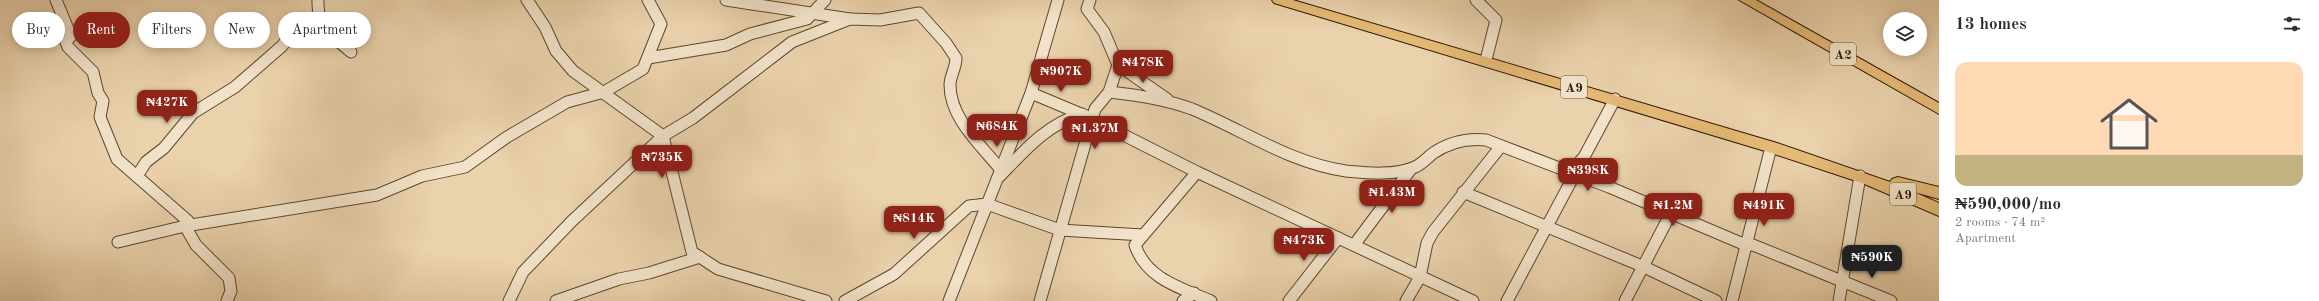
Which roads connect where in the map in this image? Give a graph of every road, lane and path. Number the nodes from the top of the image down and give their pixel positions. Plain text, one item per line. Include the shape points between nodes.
1 (56, 0) edge
2 (318, 0) edge
3 (526, 0) edge
4 (648, 0) edge
5 (726, 0) edge
6 (825, 0) edge
7 (1058, 0) edge
8 (1090, 0) edge
9 (1279, 0) edge
10 (1295, 0) edge
11 (1476, 0) edge
12 (1746, 0) edge
13 (318, 12) edge
14 (812, 13) junction
15 (850, 19) junction
16 (280, 48) edge
17 (346, 48) edge
18 (351, 52) dead end
19 (1487, 56) junction
20 (648, 58) junction
21 (1118, 65) junction
22 (604, 92) junction
23 (1109, 92) junction
24 (1031, 93) junction
25 (1615, 99) junction
26 (1172, 102) junction
27 (1939, 109) edge
28 (1087, 117) junction
29 (663, 136) junction
30 (1500, 146) junction
31 (1772, 147) junction
32 (1581, 160) junction
33 (1411, 169) junction
34 (1198, 172) junction
35 (1000, 173) junction
36 (1574, 175) junction
37 (137, 176) junction
38 (1860, 176) junction
39 (1608, 187) junction
40 (1463, 192) junction
41 (1939, 192) edge
42 (987, 204) junction
43 (1939, 210) edge
44 (1671, 213) junction
45 (185, 226) junction
46 (1548, 227) junction
47 (1060, 230) junction
48 (1143, 235) junction
49 (1338, 238) junction
50 (118, 242) dead end
51 (1748, 244) junction
52 (1354, 245) junction
53 (700, 257) junction
54 (1642, 266) junction
55 (1420, 277) junction
56 (1843, 281) junction
57 (1194, 293) junction
58 (227, 301) edge
59 (509, 301) edge
60 (556, 301) edge
61 (826, 301) edge
62 (845, 301) edge
63 (949, 301) edge
64 (1040, 301) edge
65 (1183, 301) edge
66 (1211, 301) edge
67 (1289, 301) edge
68 (1406, 301) edge
69 (1473, 301) edge
70 (1507, 301) edge
71 (1625, 301) edge
72 (1716, 301) edge
73 (1732, 301) edge
74 (1839, 301) edge
75 (1891, 301) edge

1 - 37 street via 71,36 66,42 69,50 92,72 96,92 103,101 100,117 117,159
2 - 13 street
3 - 22 street via 545,28 556,51 573,71
4 - 20 street via 661,24
5 - 14 street
6 - 14 street
7 - 24 street
8 - 21 street via 1087,9 1104,32
9 - 25 highway, A9
10 - 19 highway, A9
11 - 19 street via 1496,20
12 - 27 highway, A2
14 - 15 street
14 - 20 street via 807,19 750,34 726,46
15 - 29 street via 792,42 693,118
15 - 35 street via 880,20 919,13 956,58 950,86 952,102
16 - 37 street via 235,87 193,113 164,148 146,162
17 - 18 street
19 - 41 highway, A9 via 1896,182
20 - 22 street via 642,69
21 - 23 street
21 - 26 street
22 - 29 street
22 - 45 street via 567,102 507,136 465,168 422,176 377,195
23 - 26 street
23 - 28 street
24 - 28 street
24 - 35 street
25 - 31 highway, A9
25 - 32 street
26 - 33 street via 1297,158 1324,166 1361,172
28 - 34 street
28 - 35 street via 1064,118 1044,132
28 - 47 street
29 - 53 street via 692,252
29 - 59 street via 572,221 523,272
30 - 33 street via 1475,138 1460,139 1444,146
30 - 36 street
30 - 40 street
31 - 38 highway, A9
31 - 51 street
32 - 36 street
32 - 39 street
33 - 52 street
34 - 48 street
34 - 49 street
35 - 42 street
36 - 39 street
36 - 46 street
37 - 45 street via 188,221
38 - 43 highway, A9
38 - 56 street
39 - 44 street
40 - 46 street
40 - 55 street via 1427,243
42 - 47 street
42 - 62 street via 969,206 894,274
42 - 63 street
44 - 51 street
44 - 54 street
45 - 50 street
45 - 58 street via 196,245 229,278 231,291
46 - 54 street
46 - 70 street
47 - 48 street
47 - 64 street
48 - 57 street via 1135,245 1142,264 1155,275
49 - 52 street
49 - 67 street
51 - 56 street
51 - 73 street
52 - 55 street
53 - 60 street via 649,274 619,279
53 - 61 street via 718,269
54 - 71 street
54 - 72 street
55 - 68 street
55 - 69 street
56 - 74 street
56 - 75 street
57 - 65 street
57 - 66 street

